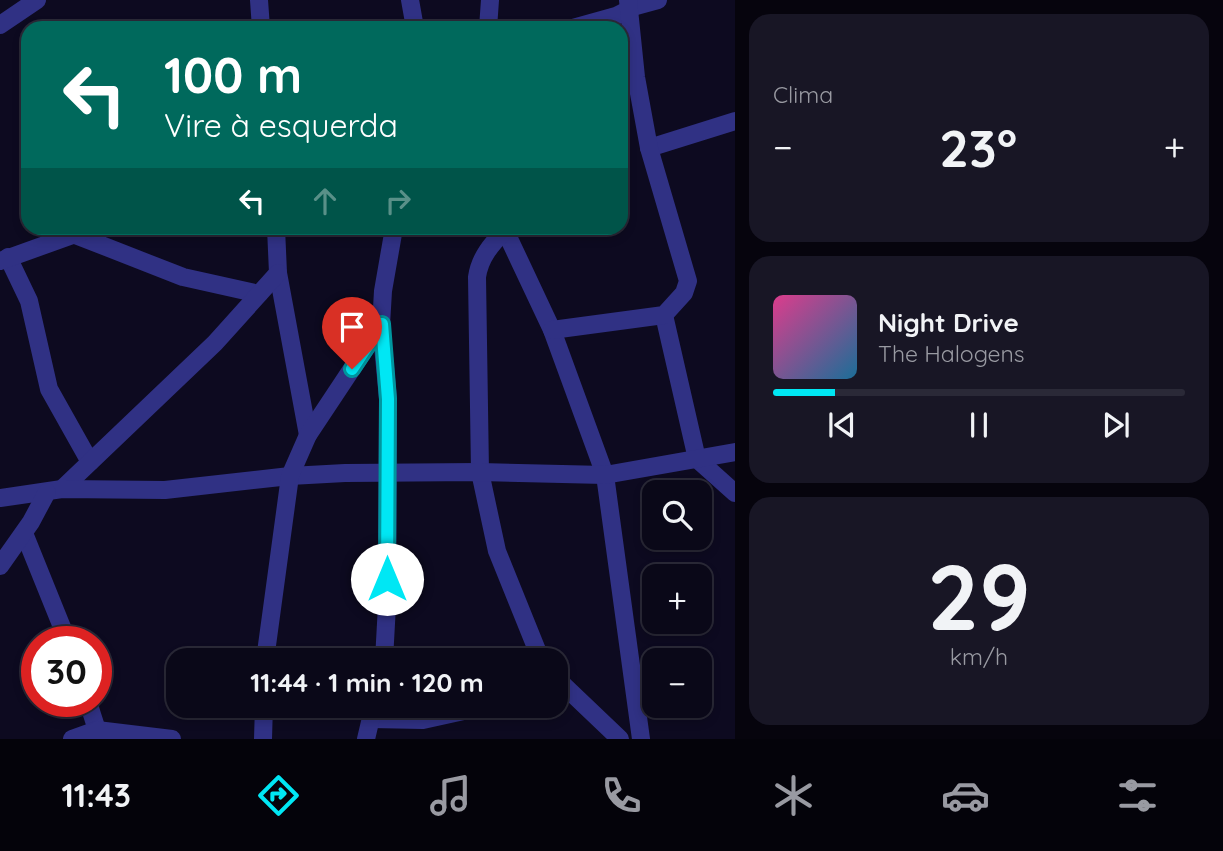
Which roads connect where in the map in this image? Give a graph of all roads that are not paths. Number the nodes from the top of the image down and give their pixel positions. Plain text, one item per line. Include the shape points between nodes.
1 (37, 0) edge
2 (259, 0) edge
3 (410, 0) edge
4 (490, 0) edge
5 (658, 0) edge
6 (628, 5) edge
7 (260, 21) edge
8 (414, 21) edge
9 (488, 21) edge
10 (590, 21) edge
11 (0, 25) edge
12 (735, 121) edge
13 (649, 148) junction
14 (70, 235) edge
15 (76, 235) edge
16 (276, 235) edge
17 (393, 235) edge
18 (499, 235) edge
19 (507, 235) edge
20 (4, 259) edge
21 (278, 273) junction
22 (260, 294) junction
23 (664, 315) junction
24 (382, 324) junction
25 (552, 330) junction
26 (308, 435) junction
27 (735, 452) edge
28 (697, 459) junction
29 (90, 462) junction
30 (480, 472) junction
31 (387, 473) junction
32 (605, 475) junction
33 (290, 476) junction
34 (55, 491) junction
35 (735, 493) edge
36 (0, 498) edge
37 (24, 533) junction
38 (0, 566) edge
39 (62, 626) edge
40 (267, 648) edge
41 (385, 648) edge
42 (536, 648) edge
43 (568, 689) edge
44 (93, 717) edge
45 (264, 718) edge
46 (371, 718) edge
47 (410, 718) edge
48 (432, 718) edge
49 (97, 730) junction
50 (72, 739) edge
51 (172, 739) edge
52 (263, 739) edge
53 (366, 739) edge
54 (620, 739) edge
55 (641, 739) edge

1 - 11 street
2 - 7 street
3 - 8 street
4 - 9 street
5 - 6 street
6 - 10 street
6 - 13 street
12 - 13 street
13 - 23 street via 688,281 684,293
14 - 20 street
15 - 22 street via 183,276
16 - 21 street
17 - 24 street
18 - 30 street via 479,263 477,277
19 - 25 street
20 - 29 street via 29,301 49,389
21 - 22 street
21 - 26 street
22 - 29 street
23 - 25 street
23 - 28 street
24 - 26 street
24 - 31 street
25 - 32 street
26 - 33 street
27 - 28 street
28 - 32 street
28 - 35 street
29 - 34 street
30 - 31 street
30 - 32 street
30 - 42 street via 497,551
31 - 33 street
31 - 41 street
32 - 55 street
33 - 34 street via 165,490
33 - 40 street
34 - 36 street
34 - 37 street
37 - 38 street
37 - 39 street
43 - 54 street
44 - 49 street
45 - 52 street
46 - 53 street
47 - 48 street
49 - 50 street
49 - 51 street

